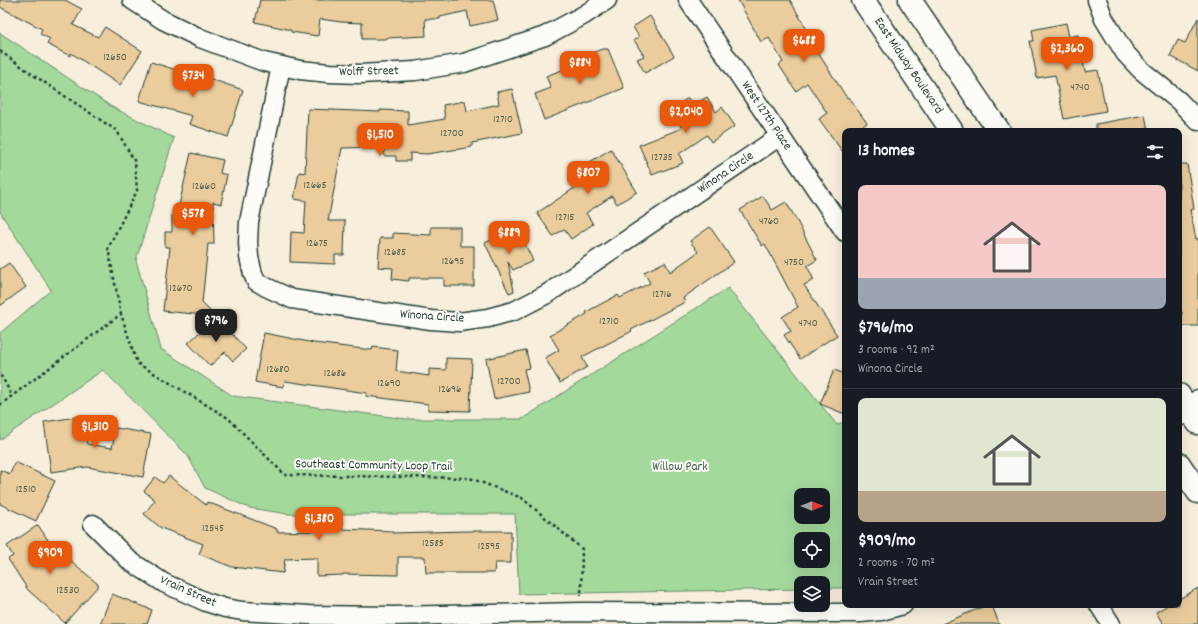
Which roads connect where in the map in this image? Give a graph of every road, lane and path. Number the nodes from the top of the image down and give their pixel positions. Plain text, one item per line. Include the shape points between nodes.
1 (132, 0) edge
2 (607, 0) edge
3 (688, 0) edge
4 (863, 0) edge
5 (910, 0) edge
6 (1097, 0) edge
7 (0, 51) edge
8 (281, 66) junction
9 (1198, 121) edge
10 (950, 128) edge
11 (997, 128) edge
12 (780, 136) junction
13 (842, 228) edge
14 (121, 314) junction
15 (0, 376) edge
16 (12, 396) junction
17 (0, 405) edge
18 (1182, 468) edge
19 (1198, 492) edge
20 (93, 524) dead end
21 (892, 608) edge
22 (1101, 608) edge
23 (581, 612) junction
24 (684, 618) edge
25 (392, 620) edge
26 (1112, 624) edge

1 - 8 street, Wolff Street via 163,20 200,38
2 - 8 street, Wolff Street via 545,36 464,63 415,71 360,74 314,72
3 - 12 street, West 127th Place
4 - 10 main road, East Midway Boulevard
5 - 11 main road
6 - 9 street via 1104,19 1125,53
7 - 14 path, Southeast Community Loop Trail via 117,131 135,162 137,191 108,248
8 - 12 street, Winona Circle via 249,222 249,257 256,280 292,299 431,320 459,322 488,318 514,311 547,294
12 - 13 street, West 127th Place
14 - 16 path
14 - 23 path, Southeast Community Loop Trail via 137,363 228,418 285,475 470,478 522,498 582,550
15 - 16 path
16 - 17 path
18 - 19 main road
20 - 25 street, Vrain Street via 130,561 164,583 206,602 242,611
21 - 24 street, Vrain Street via 860,613
22 - 26 street
23 - 24 street, Vrain Street
23 - 25 street, Vrain Street

